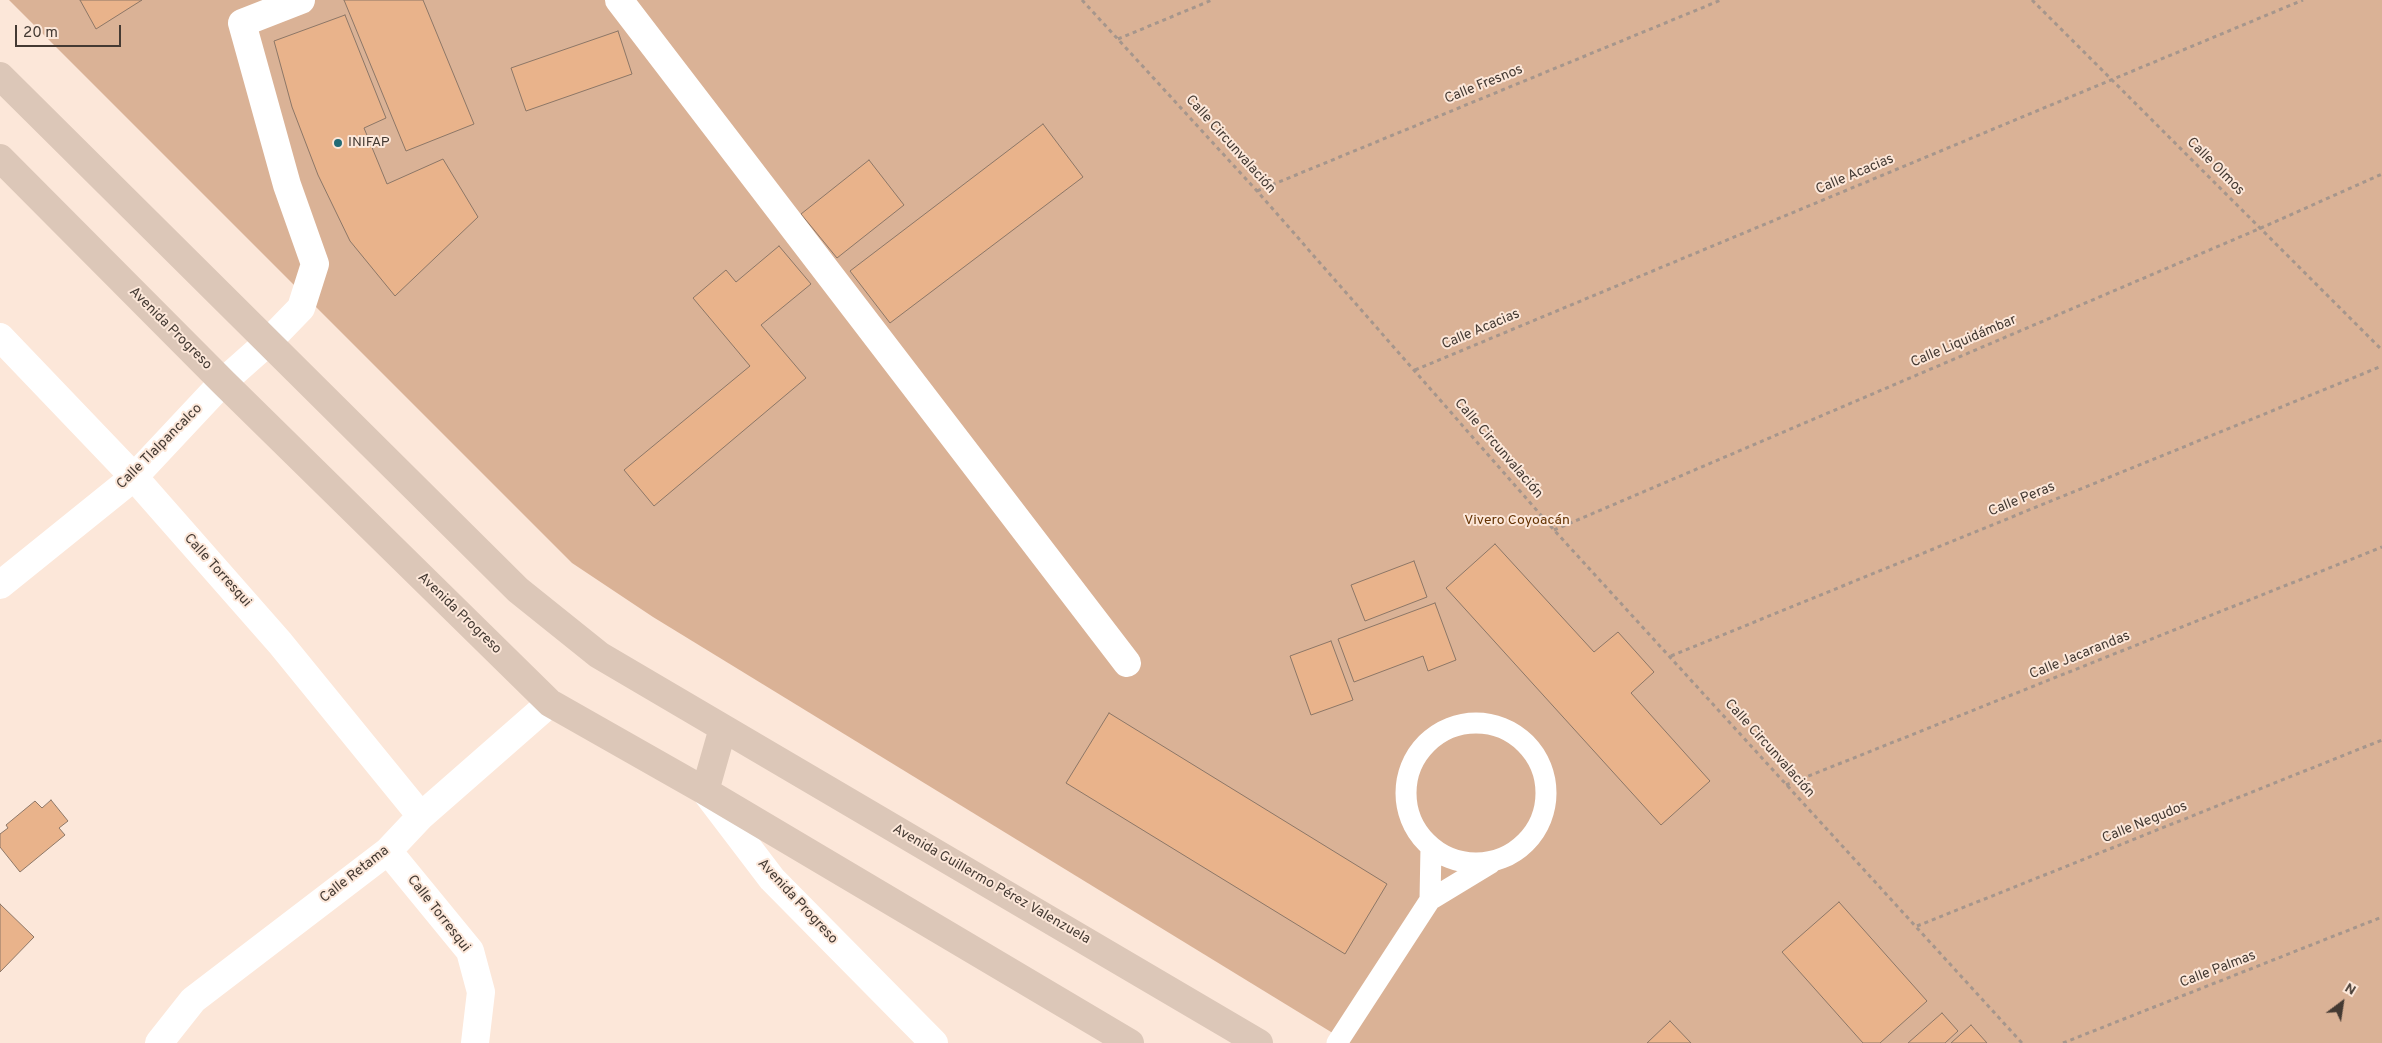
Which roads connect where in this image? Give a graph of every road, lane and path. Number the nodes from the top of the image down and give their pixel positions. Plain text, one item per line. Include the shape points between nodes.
1 (301, 0) edge
2 (619, 0) edge
3 (1082, 0) edge
4 (1212, 0) edge
5 (1721, 0) edge
6 (2032, 0) edge
7 (2303, 0) edge
8 (1118, 39) junction
9 (0, 76) edge
10 (2113, 80) junction
11 (0, 158) edge
12 (2382, 174) edge
13 (1256, 191) junction
14 (2261, 228) junction
15 (0, 336) edge
16 (268, 342) junction
17 (2382, 350) edge
18 (2382, 366) edge
19 (1415, 370) junction
20 (223, 382) junction
21 (134, 477) junction
22 (1554, 530) junction
23 (2382, 547) edge
24 (0, 585) edge
25 (1671, 656) junction
26 (1127, 663) dead end
27 (550, 703) junction
28 (723, 728) junction
29 (2382, 740) edge
30 (1786, 786) junction
31 (705, 791) junction
32 (421, 816) junction
33 (1431, 847) junction
34 (388, 851) junction
35 (1494, 862) junction
36 (1430, 900) junction
37 (2382, 917) edge
38 (1917, 926) junction
39 (159, 1043) edge
40 (475, 1043) edge
41 (934, 1043) edge
42 (1130, 1043) edge
43 (1259, 1043) edge
44 (1336, 1043) edge
45 (2022, 1043) edge
46 (2063, 1043) edge

1 - 16 street, Calle Tlalpancalco via 242,23 287,186 315,264 301,308
2 - 26 street
3 - 8 path, Calle Circunvalación
4 - 8 path
5 - 13 path, Calle Fresnos
6 - 10 path, Calle Olmos
7 - 10 path, Calle Acacias
8 - 13 path, Calle Circunvalación
9 - 16 street
10 - 14 path, Calle Olmos
10 - 19 path, Calle Acacias
11 - 20 street, Avenida Progreso
12 - 14 path, Calle Liquidámbar
13 - 19 path, Calle Circunvalación
14 - 17 path, Calle Olmos
14 - 22 path, Calle Liquidámbar
15 - 21 street, Calle Torresqui
16 - 20 street, Calle Tlalpancalco
16 - 28 street via 518,590 599,655
18 - 25 path, Calle Peras
19 - 22 path, Calle Circunvalación
20 - 21 street, Calle Tlalpancalco
20 - 27 street, Avenida Progreso
21 - 24 street, Calle Tlalpancalco
21 - 32 street, Calle Torresqui via 280,643
22 - 25 path, Calle Circunvalación
23 - 30 path, Calle Jacarandas
25 - 30 path, Calle Circunvalación
27 - 31 street, Avenida Progreso
27 - 32 street, Calle Retama
28 - 31 street
28 - 43 street, Avenida Guillermo Pérez Valenzuela
29 - 38 path, Calle Negudos
30 - 38 path, Calle Circunvalación
31 - 41 street, Avenida Progreso via 772,879
31 - 42 street
32 - 34 street, Calle Retama
33 - 35 lane via 1450,859 1472,864
33 - 35 lane via 1417,831 1408,810 1406,788 1411,767 1422,748 1439,734 1459,725 1481,723 1503,728 1522,740 1536,756 1545,776 1547,799 1542,820 1531,839 1514,854
33 - 36 lane
34 - 39 street, Calle Retama via 193,1000
34 - 40 street, Calle Torresqui via 470,951 481,992
35 - 36 lane
36 - 44 lane
37 - 46 path, Calle Palmas
38 - 45 path, Calle Circunvalación

